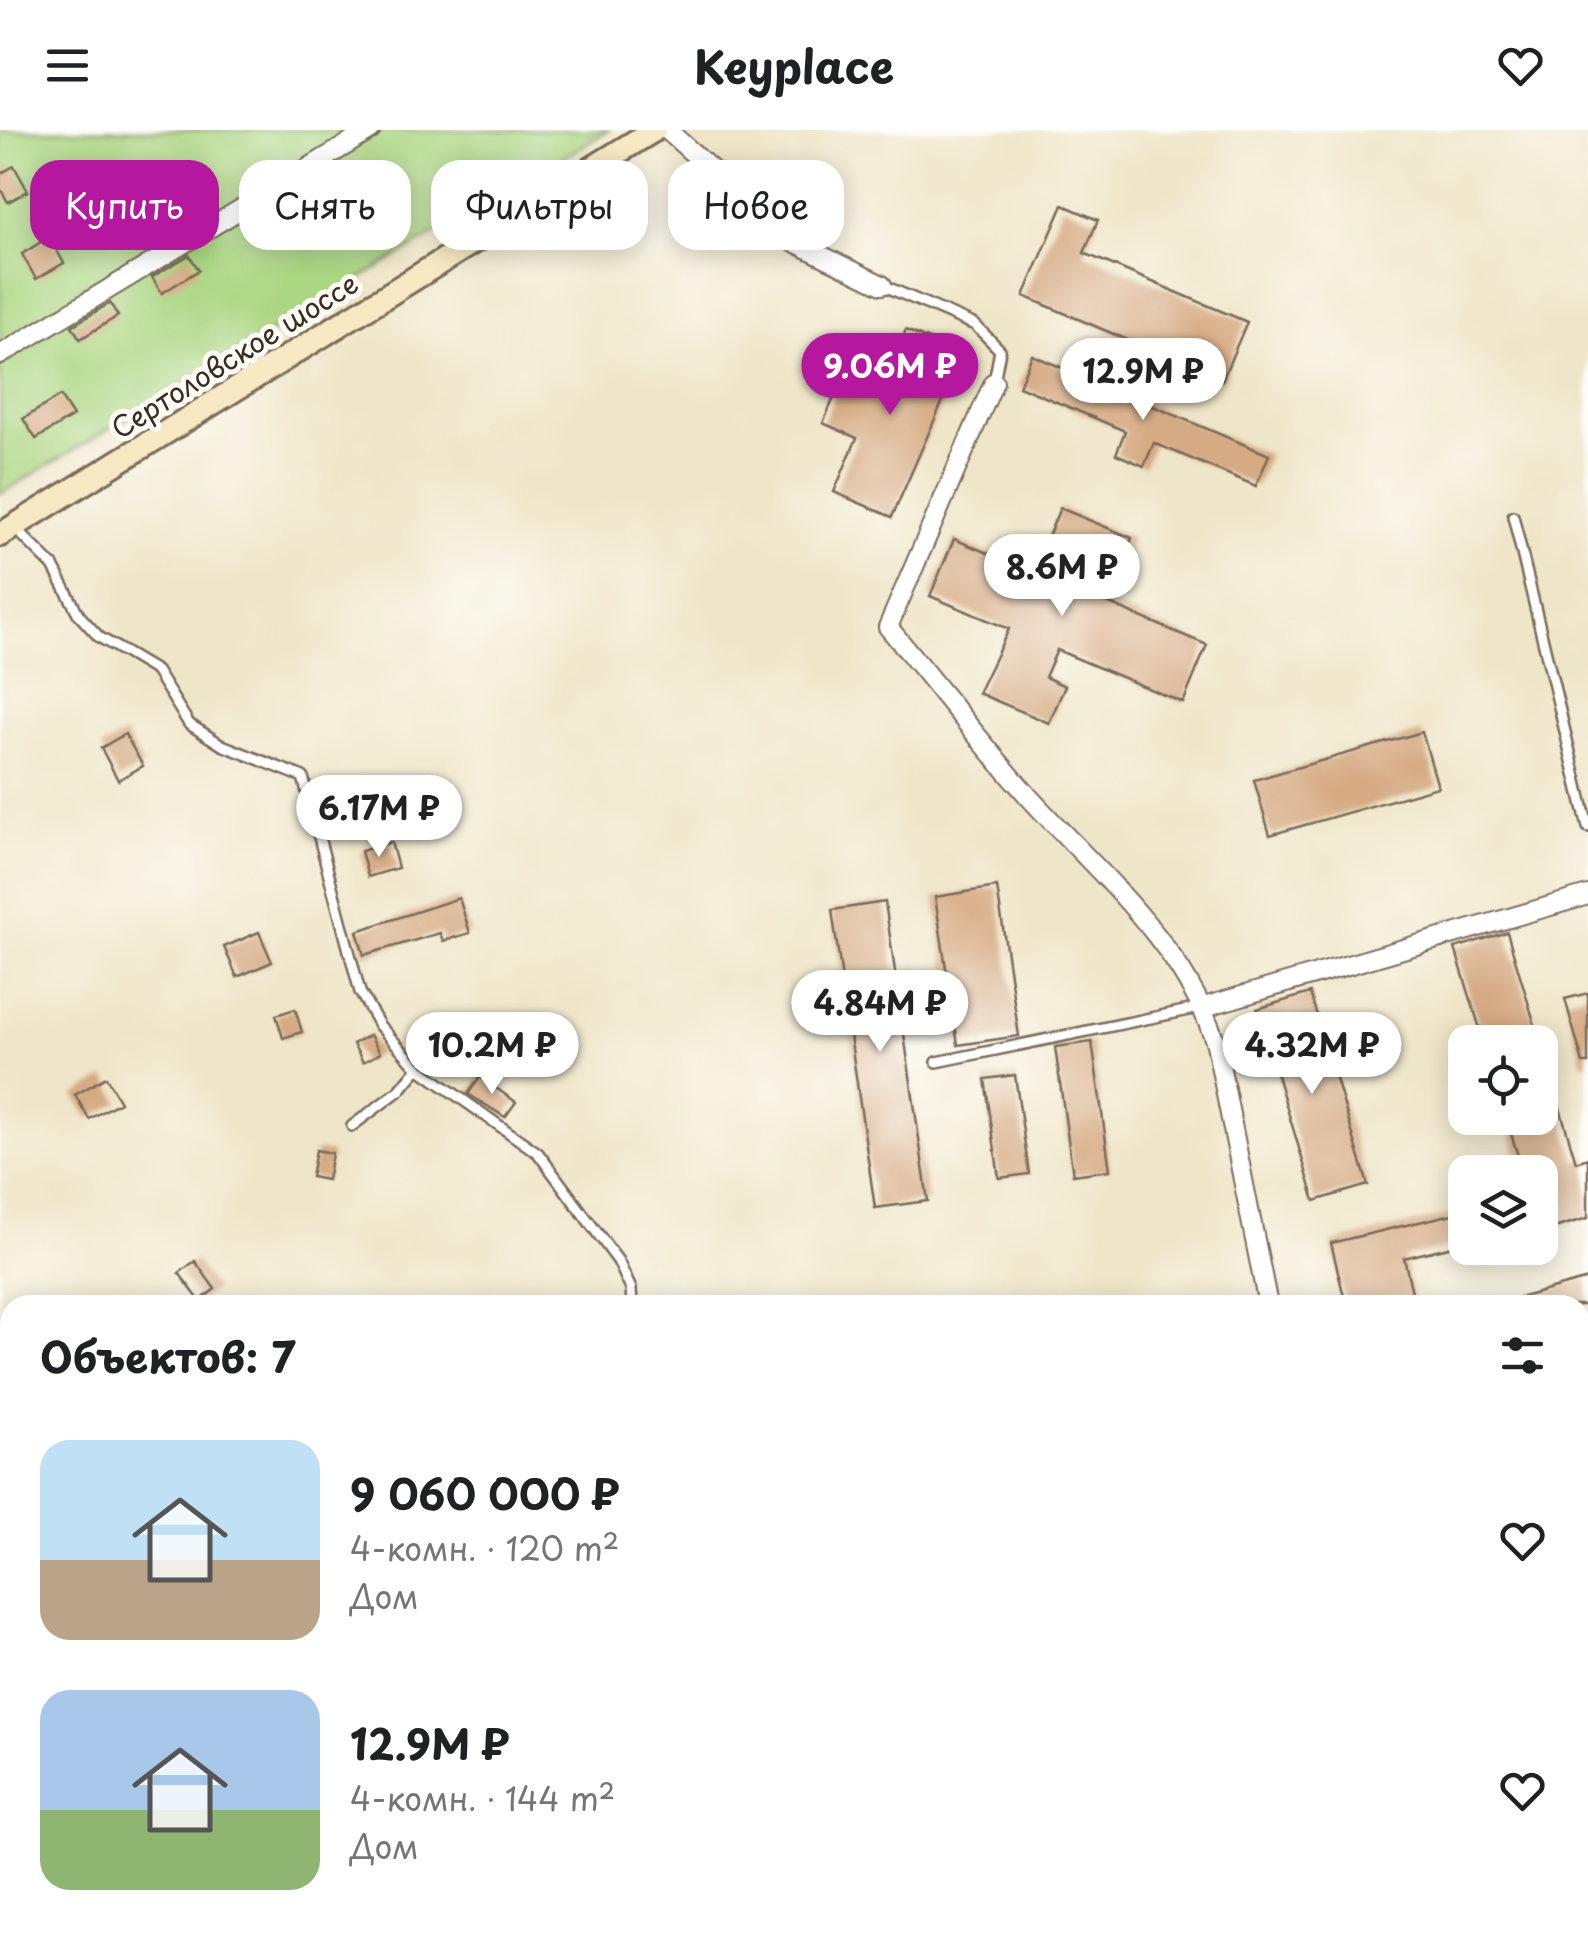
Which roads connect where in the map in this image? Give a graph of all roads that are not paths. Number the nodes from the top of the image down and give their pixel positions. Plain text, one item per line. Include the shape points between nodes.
1 (371, 130) edge
2 (654, 130) edge
3 (667, 130) edge
4 (882, 285) joint
5 (0, 354) edge
6 (994, 382) joint
7 (1514, 516) dead end
8 (7, 531) edge
9 (1588, 827) edge
10 (1588, 896) edge
11 (1204, 1006) junction
12 (938, 1062) dead end
13 (418, 1068) junction
14 (352, 1126) dead end
15 (631, 1295) edge
16 (1266, 1295) edge

1 - 5 street
2 - 8 main road, Сертоловское шоссе
3 - 4 street via 790,240
4 - 6 lane via 975,324 1000,350
6 - 11 street via 888,627 1027,794 1167,945
7 - 9 lane
8 - 13 lane via 52,566 99,637 156,672 189,724 222,745 303,777 360,992 379,1026
10 - 11 street
11 - 12 lane
11 - 16 street
13 - 14 lane
13 - 15 lane via 538,1153 618,1262

